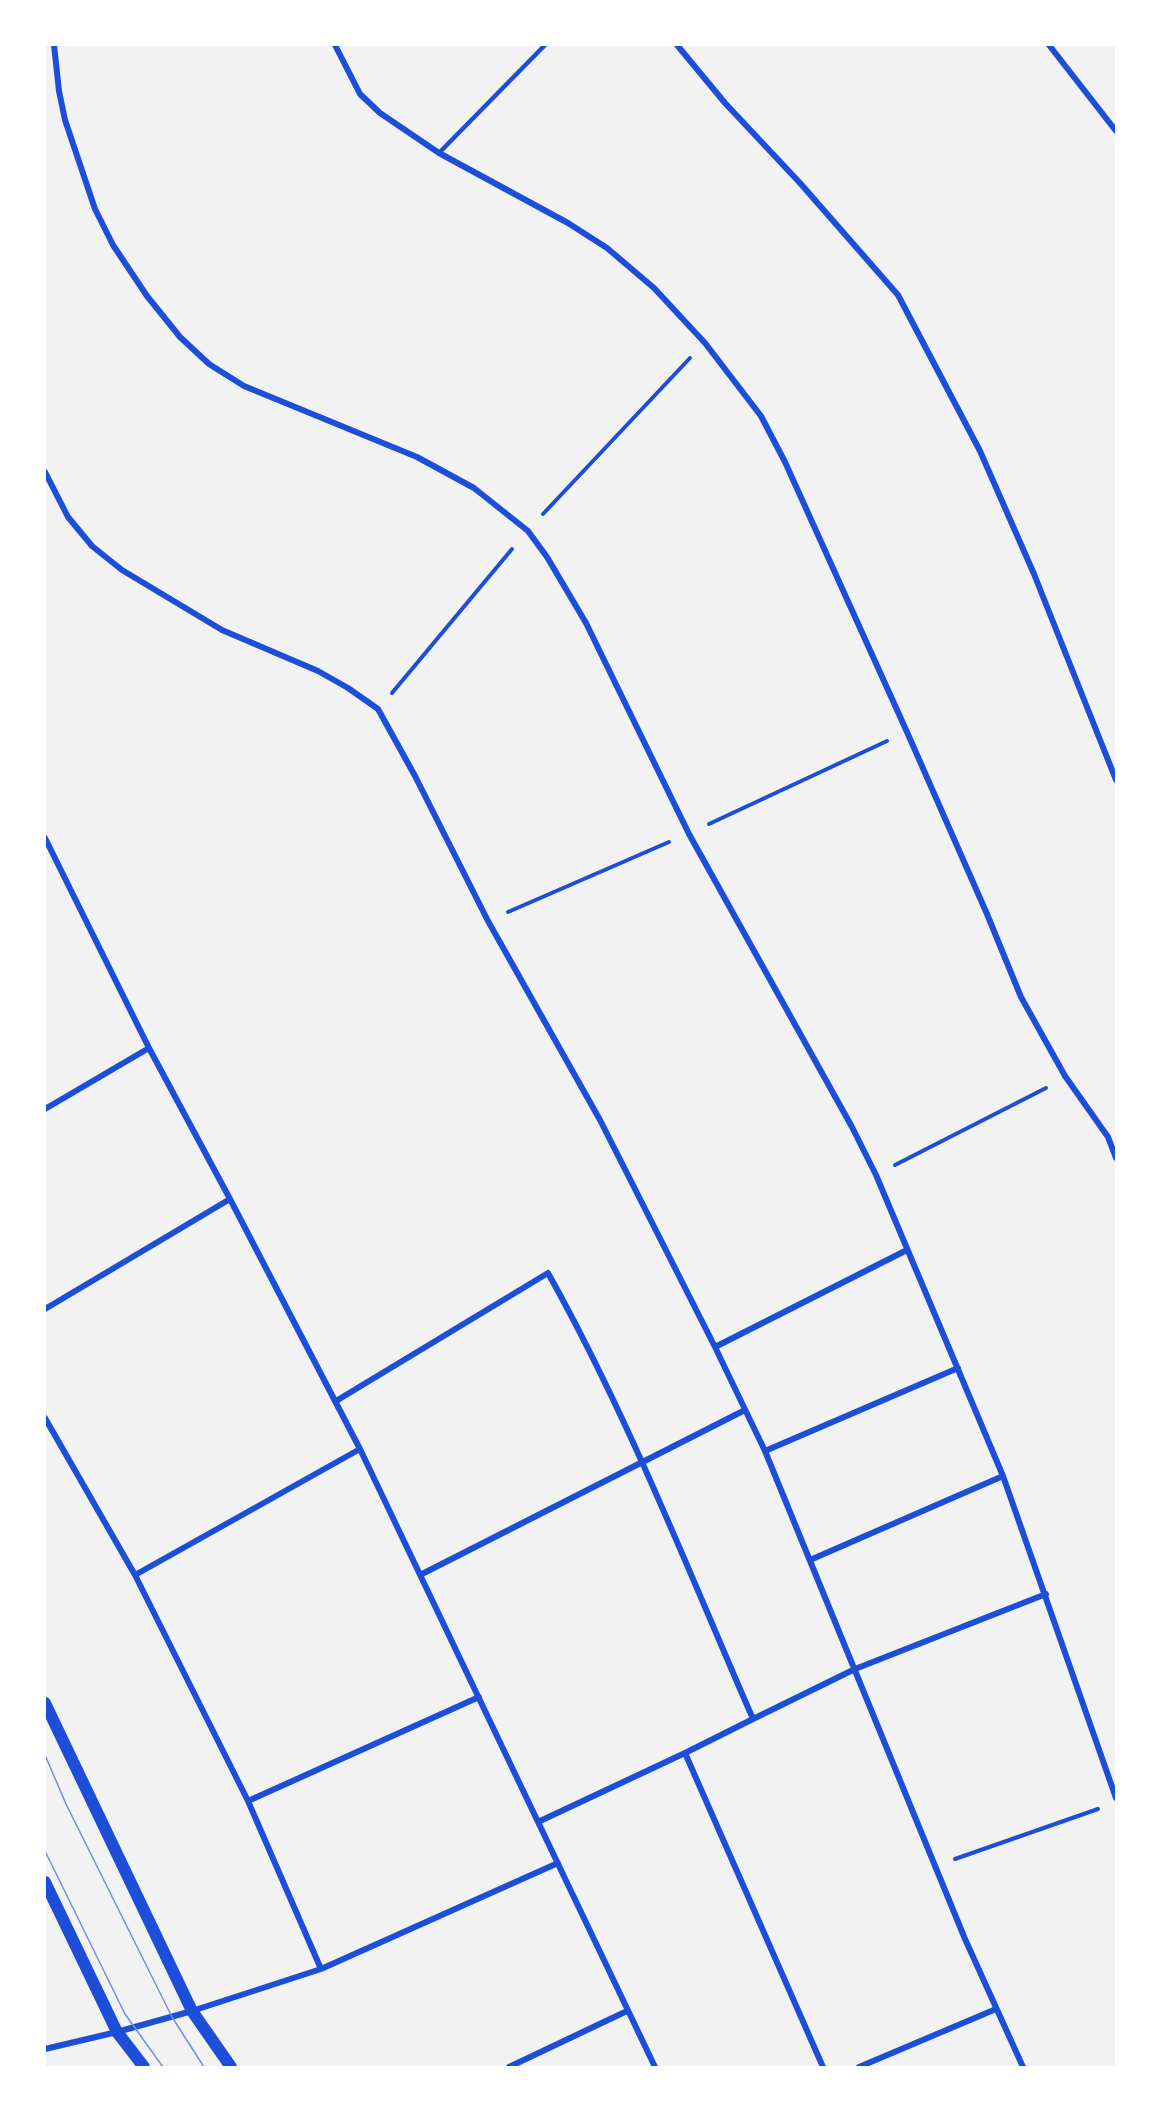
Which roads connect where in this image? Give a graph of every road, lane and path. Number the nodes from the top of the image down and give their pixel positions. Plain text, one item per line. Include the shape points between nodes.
1 (54, 45) edge
2 (335, 45) edge
3 (545, 45) edge
4 (677, 45) edge
5 (1049, 45) edge
6 (1116, 131) edge
7 (438, 153) junction
8 (45, 472) edge
9 (1116, 780) edge
10 (45, 838) edge
11 (52, 854) junction
12 (45, 857) edge
13 (149, 1048) junction
14 (1065, 1076) junction
15 (45, 1109) edge
16 (1116, 1158) edge
17 (876, 1174) junction
18 (230, 1199) junction
19 (907, 1250) junction
20 (45, 1310) edge
21 (715, 1347) junction
22 (958, 1368) junction
23 (336, 1401) junction
24 (745, 1410) junction
25 (45, 1418) edge
26 (360, 1449) junction
27 (765, 1451) junction
28 (642, 1462) junction
29 (1003, 1476) junction
30 (810, 1560) junction
31 (135, 1575) junction
32 (420, 1575) junction
33 (1046, 1594) junction
34 (855, 1669) junction
35 (479, 1697) junction
36 (45, 1703) edge
37 (753, 1719) junction
38 (685, 1753) junction
39 (1116, 1798) edge
40 (248, 1801) junction
41 (1105, 1807) dead end
42 (538, 1822) junction
43 (558, 1863) junction
44 (936, 1865) junction
45 (45, 1882) edge
46 (321, 1969) junction
47 (996, 2009) junction
48 (192, 2011) junction
49 (627, 2011) junction
50 (117, 2032) junction
51 (45, 2049) edge
52 (144, 2067) edge
53 (231, 2067) edge
54 (509, 2067) edge
55 (655, 2067) edge
56 (824, 2067) edge
57 (859, 2067) edge
58 (1023, 2067) edge

1 - 17 street via 65,120 95,209 113,245 180,337 209,364 244,386 417,457 474,488 528,531 548,557 586,623 689,834
2 - 7 street via 360,94 380,113
3 - 7 lane
4 - 9 street via 898,295 980,450
5 - 6 street
7 - 14 street via 608,249 654,288 705,343 760,416 786,462 903,721 1021,997
8 - 21 street via 68,517 92,546 122,570 222,630 318,671 378,709 488,921 600,1120
10 - 11 street
11 - 12 street
11 - 13 street
13 - 15 street
13 - 18 street
14 - 16 street via 1108,1137
14 - 17 path
17 - 19 street
18 - 20 street
18 - 23 street
19 - 21 street
19 - 22 street
21 - 24 street
22 - 27 street
22 - 29 street
23 - 26 street
23 - 28 street via 548,1273
24 - 27 street
24 - 28 street
25 - 31 street
26 - 31 street
26 - 32 street
27 - 30 street
28 - 32 street
28 - 37 street
29 - 30 street
29 - 33 street
30 - 34 street
31 - 40 street
32 - 35 street
33 - 34 street
33 - 39 street
34 - 37 street
34 - 44 street
35 - 40 street
35 - 42 street
36 - 48 main road
37 - 38 street
38 - 42 street
38 - 56 street
40 - 46 street
41 - 44 path
42 - 43 street
43 - 46 street
43 - 49 street
44 - 47 street
45 - 50 main road
46 - 48 street
47 - 57 street
47 - 58 street
48 - 50 street
48 - 53 main road
49 - 54 street
49 - 55 street
50 - 51 street
50 - 52 main road

